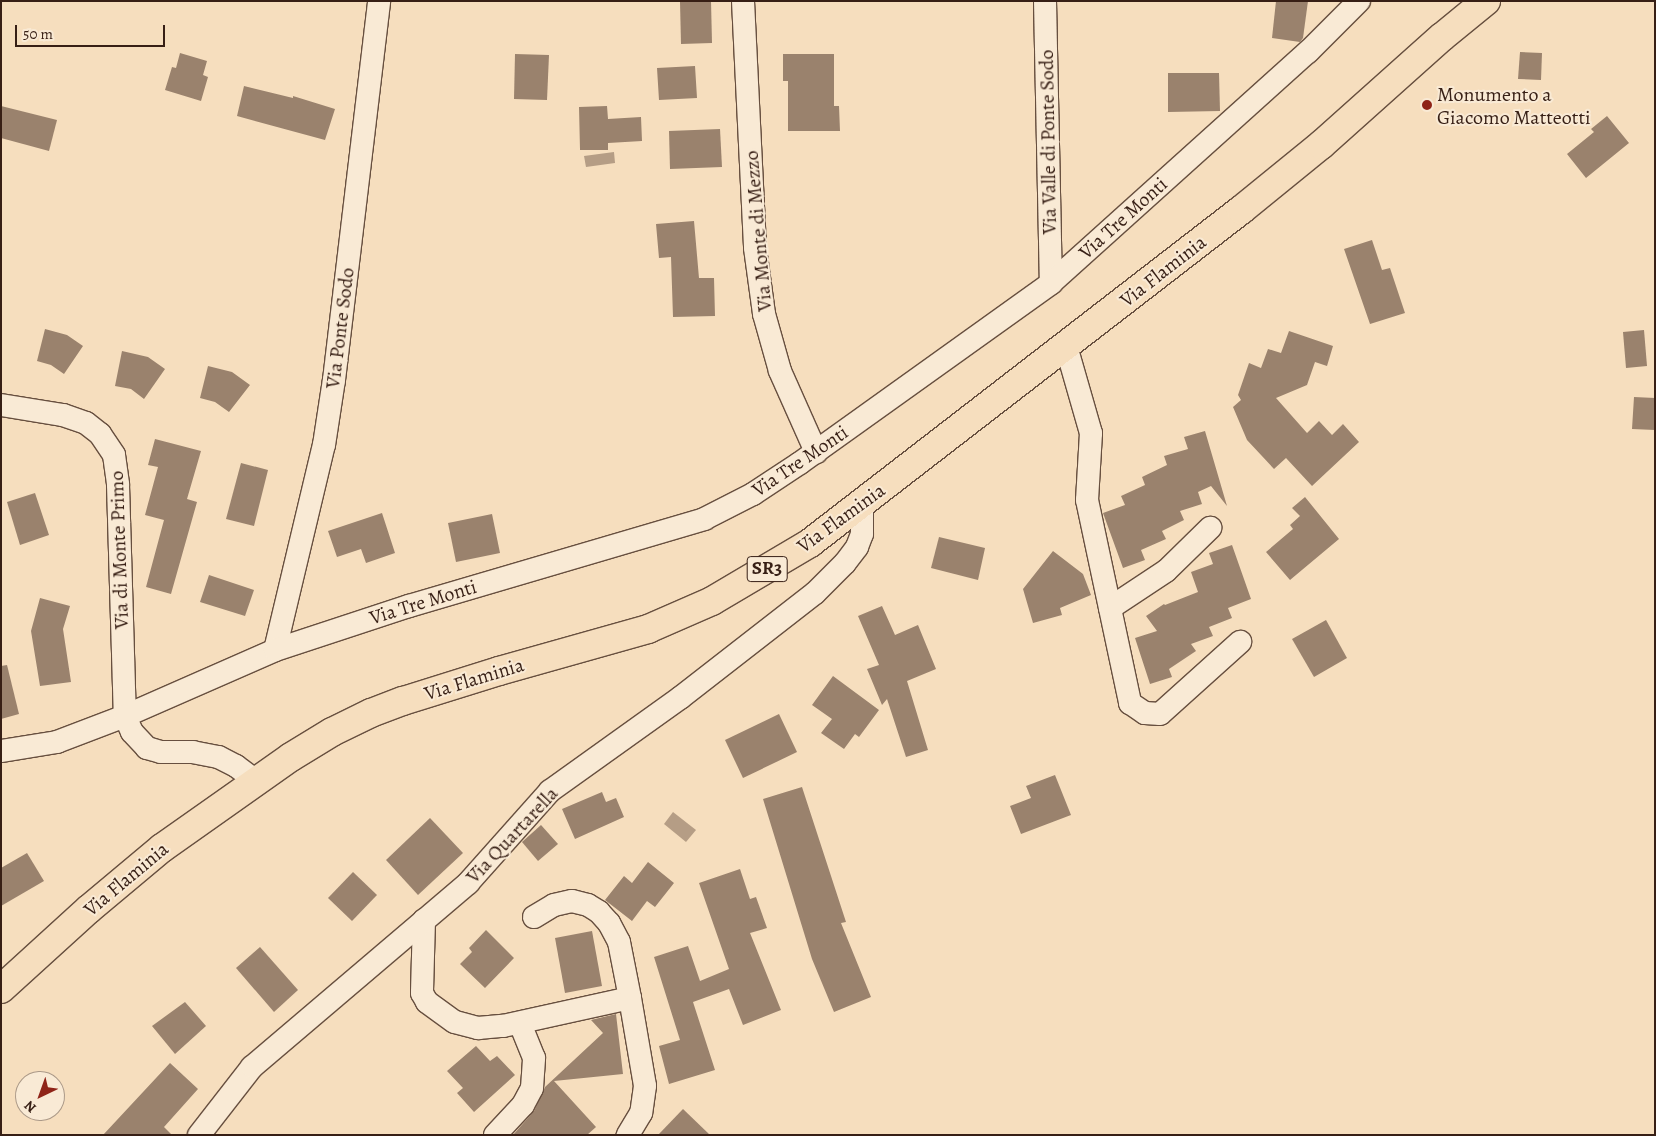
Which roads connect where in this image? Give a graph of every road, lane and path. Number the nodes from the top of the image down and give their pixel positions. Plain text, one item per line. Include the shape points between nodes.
1 (379, 1) edge
2 (744, 1) edge
3 (1045, 1) edge
4 (1359, 1) edge
5 (1486, 1) edge
6 (1051, 283) junction
7 (1066, 346) junction
8 (1, 405) edge
9 (816, 452) junction
10 (862, 504) junction
11 (1210, 528) dead end
12 (1110, 608) junction
13 (1240, 642) dead end
14 (274, 650) junction
15 (124, 716) junction
16 (1, 751) edge
17 (256, 781) junction
18 (534, 917) dead end
19 (424, 920) junction
20 (1, 989) edge
21 (630, 998) junction
22 (520, 1023) junction
23 (199, 1135) edge
24 (495, 1135) edge
25 (628, 1135) edge

1 - 14 street, Via Ponte Sodo via 324,445
2 - 9 street, Via Monte di Mezzo via 755,248 766,326 780,372
3 - 6 street, Via Valle di Ponte Sodo
4 - 6 street, Via Tre Monti via 1308,52
5 - 7 main road, Via Flaminia / SR3 via 1282,177
6 - 9 street, Via Tre Monti
7 - 10 main road, Via Flaminia / SR3
7 - 12 street via 1091,433 1087,500
8 - 15 street, Via di Monte Primo via 86,422 100,434 114,455 118,485
9 - 14 street, Via Tre Monti via 754,494 704,519 409,606
10 - 17 main road, Via Flaminia / SR3 via 810,543 746,583 704,604 642,631 500,671 371,713 318,740
10 - 19 street, Via Quartarella via 862,534 857,547 815,593 680,698 550,792 527,814 484,867
11 - 12 street via 1166,571
12 - 13 street via 1130,703 1145,713 1160,714
14 - 15 street, Via Tre Monti
15 - 16 street, Via Tre Monti via 57,742
15 - 17 street via 132,732 147,748 218,757
17 - 20 main road, Via Flaminia / SR3 via 145,861
18 - 21 street via 554,905 572,901 599,912 619,942
19 - 22 street via 421,988 426,1002 448,1018 470,1027 495,1028
19 - 23 street, Via Quartarella via 262,1057
21 - 22 street
21 - 25 street via 644,1086 641,1113
22 - 24 street via 534,1058 532,1088 523,1105

